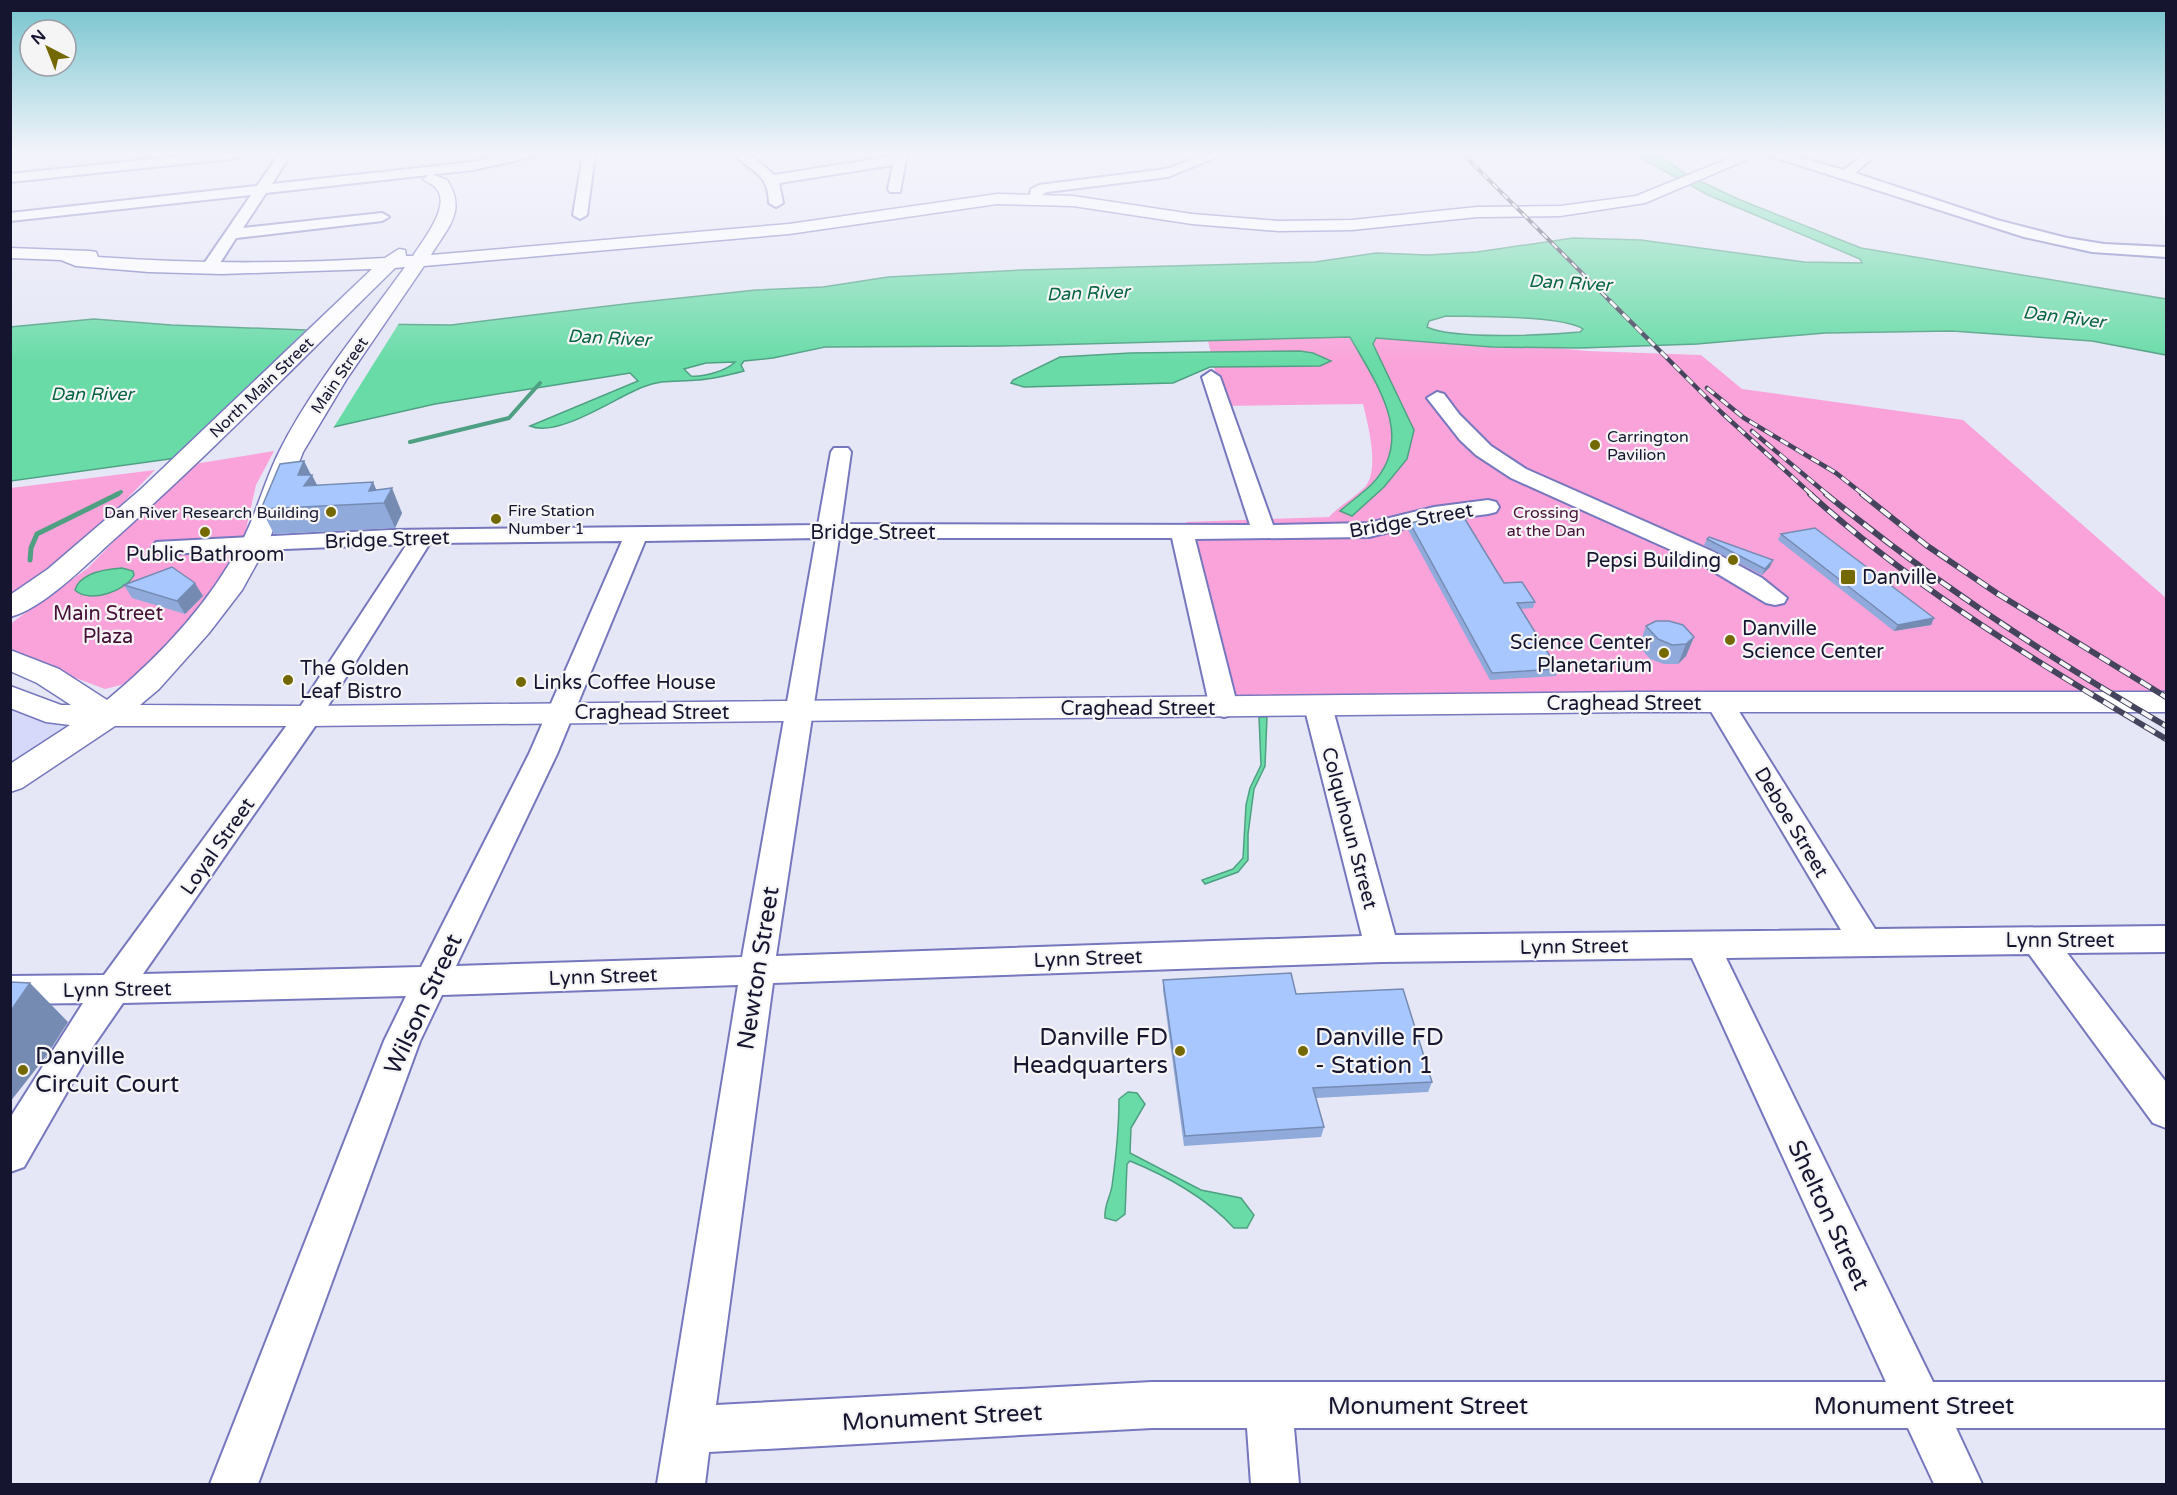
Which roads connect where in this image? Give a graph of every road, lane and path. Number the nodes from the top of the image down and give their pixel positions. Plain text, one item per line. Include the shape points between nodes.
1 (240, 224) edge
2 (323, 224) edge
3 (423, 224) edge
4 (441, 224) edge
5 (824, 224) edge
6 (1250, 224) edge
7 (1368, 224) edge
8 (2003, 224) edge
9 (233, 234) junction
10 (2166, 252) edge
11 (10, 253) edge
12 (395, 258) junction
13 (418, 262) junction
14 (212, 263) junction
15 (1211, 377) dead end
16 (1437, 398) dead end
17 (841, 452) dead end
18 (1488, 507) dead end
19 (828, 531) junction
20 (1182, 533) junction
21 (1264, 533) junction
22 (636, 534) junction
23 (423, 537) junction
24 (255, 543) junction
25 (164, 547) dead end
26 (1775, 598) dead end
27 (10, 608) edge
28 (10, 659) edge
29 (10, 696) edge
30 (1720, 702) junction
31 (2166, 702) edge
32 (1318, 706) junction
33 (1224, 708) junction
34 (798, 711) junction
35 (560, 713) junction
36 (109, 715) junction
37 (308, 716) junction
38 (10, 780) edge
39 (2166, 939) edge
40 (2037, 940) junction
41 (1865, 941) junction
42 (1702, 944) junction
43 (1382, 949) junction
44 (757, 971) junction
45 (432, 982) junction
46 (112, 988) junction
47 (10, 990) edge
48 (2166, 1111) edge
49 (10, 1154) edge
50 (2166, 1405) edge
51 (1269, 1406) junction
52 (1920, 1407) junction
53 (689, 1430) junction
54 (234, 1485) edge
55 (681, 1485) edge
56 (1275, 1485) edge
57 (1958, 1485) edge

1 - 9 street
2 - 9 street
3 - 12 main road
4 - 13 main road
5 - 13 main road
6 - 7 main road
8 - 10 street via 2097,248
9 - 14 street
11 - 14 main road via 123,266
12 - 13 main road
12 - 14 main road
12 - 27 main road, North Main Street via 149,495 58,575
13 - 24 main road, Main Street via 323,397 284,464
15 - 21 street
16 - 26 street via 1464,433 1513,473 1719,565
17 - 19 street, Newton Street
18 - 21 street, Bridge Street via 1434,514 1363,531
19 - 20 street, Bridge Street
19 - 22 street, Bridge Street
19 - 34 street, Newton Street
20 - 21 street, Bridge Street
20 - 33 street
22 - 23 street, Bridge Street
22 - 35 street, Wilson Street
23 - 24 street, Bridge Street
23 - 37 street, Loyal Street
24 - 25 street, Bridge Street
24 - 36 main road, Main Street via 203,623 156,674
28 - 36 main road via 48,676
29 - 36 main road, Craghead Street via 57,715
30 - 31 main road, Craghead Street
30 - 32 main road, Craghead Street
30 - 41 street, Deboe Street
32 - 33 main road, Craghead Street
32 - 43 street, Colquhoun Street
33 - 34 main road, Craghead Street
34 - 35 main road, Craghead Street
34 - 44 street, Newton Street
35 - 37 main road, Craghead Street
35 - 45 street, Wilson Street
36 - 37 main road, Craghead Street
36 - 38 main road, Main Street
37 - 46 street, Loyal Street via 178,902
39 - 40 street, Lynn Street
40 - 41 street, Lynn Street
40 - 48 street
41 - 42 street, Lynn Street
42 - 43 street, Lynn Street
42 - 52 street, Shelton Street
43 - 44 street, Lynn Street
44 - 45 street, Lynn Street
44 - 53 street, Newton Street
45 - 46 street, Lynn Street
45 - 54 street, Wilson Street via 402,1041
46 - 47 street, Lynn Street
46 - 49 street, Loyal Street
50 - 52 street, Monument Street
51 - 52 street, Monument Street
51 - 53 street, Monument Street via 1152,1406
51 - 56 street
52 - 57 street, Shelton Street
53 - 55 street, Newton Street

